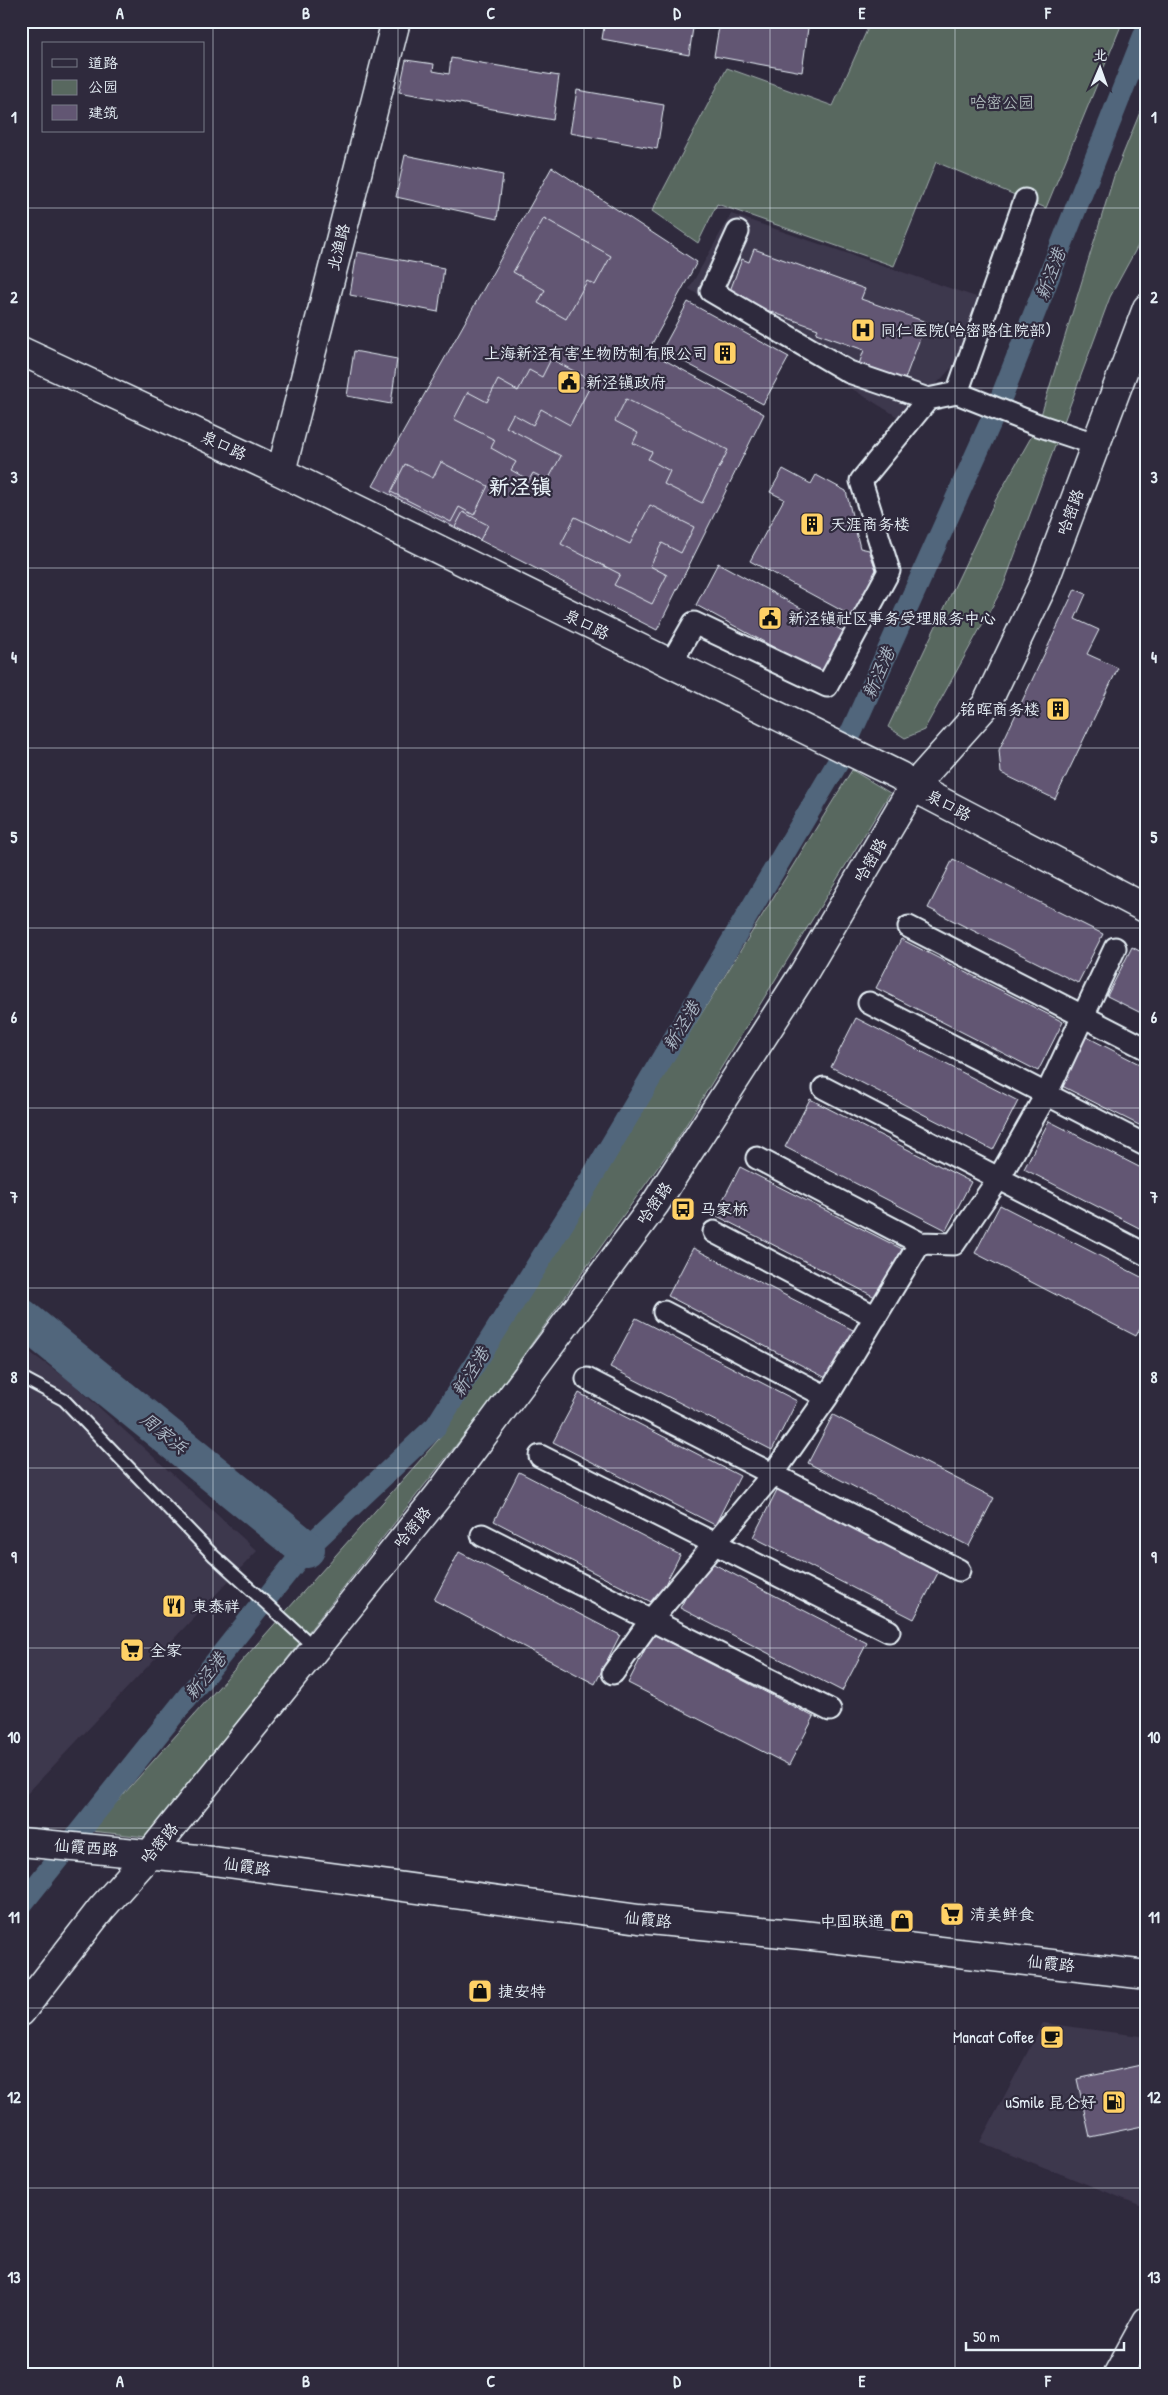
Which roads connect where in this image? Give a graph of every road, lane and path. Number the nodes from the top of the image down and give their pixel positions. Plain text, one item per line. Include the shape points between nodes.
1 (396, 21) edge
2 (1026, 200) dead end
3 (738, 232) dead end
4 (1147, 308) edge
5 (21, 352) edge
6 (957, 393) junction
7 (928, 399) junction
8 (1095, 444) junction
9 (281, 472) junction
10 (670, 665) junction
11 (906, 781) junction
12 (1147, 909) edge
13 (909, 927) dead end
14 (1115, 948) dead end
15 (869, 1003) dead end
16 (1082, 1016) junction
17 (1147, 1050) edge
18 (824, 1088) dead end
19 (1046, 1095) junction
20 (1147, 1146) edge
21 (757, 1158) dead end
22 (999, 1178) junction
23 (714, 1232) dead end
24 (920, 1243) junction
25 (1147, 1255) edge
26 (664, 1312) dead end
27 (876, 1317) junction
28 (21, 1378) edge
29 (587, 1378) dead end
30 (827, 1397) junction
31 (540, 1456) dead end
32 (773, 1474) junction
33 (482, 1535) dead end
34 (714, 1543) junction
35 (959, 1570) dead end
36 (650, 1620) junction
37 (889, 1631) dead end
38 (316, 1648) junction
39 (613, 1673) dead end
40 (830, 1710) dead end
41 (21, 1842) edge
42 (150, 1854) junction
43 (1147, 1974) edge
44 (21, 2012) edge
45 (1147, 2321) edge
46 (1118, 2374) edge

1 - 9 street, 北渔路
2 - 6 street
3 - 7 street via 711,291 849,372
4 - 8 street, 哈密路
5 - 9 street, 泉口路
6 - 7 street
6 - 8 street
7 - 10 street via 861,481 889,571 827,686 694,624
8 - 11 street, 哈密路 via 1043,585 986,705
9 - 10 street, 泉口路
10 - 11 street, 泉口路
11 - 12 street, 泉口路
11 - 38 street, 哈密路 via 803,974 655,1204 438,1496
13 - 16 street
14 - 16 street
15 - 19 street
16 - 17 street
16 - 19 street
18 - 22 street
19 - 20 street
19 - 22 street
21 - 24 street
22 - 24 street via 954,1244
22 - 25 street
23 - 27 street
24 - 27 street
26 - 30 street
27 - 30 street
28 - 38 lane via 64,1400 214,1556
29 - 32 street
30 - 32 street
31 - 34 street
32 - 34 street
32 - 35 street
33 - 36 street
34 - 36 street
34 - 37 street
36 - 39 street
36 - 40 street
38 - 42 street, 哈密路
41 - 42 street, 仙霞西路
42 - 43 street, 仙霞路 via 639,1919
42 - 44 street, 哈密路 via 101,1909
45 - 46 street

